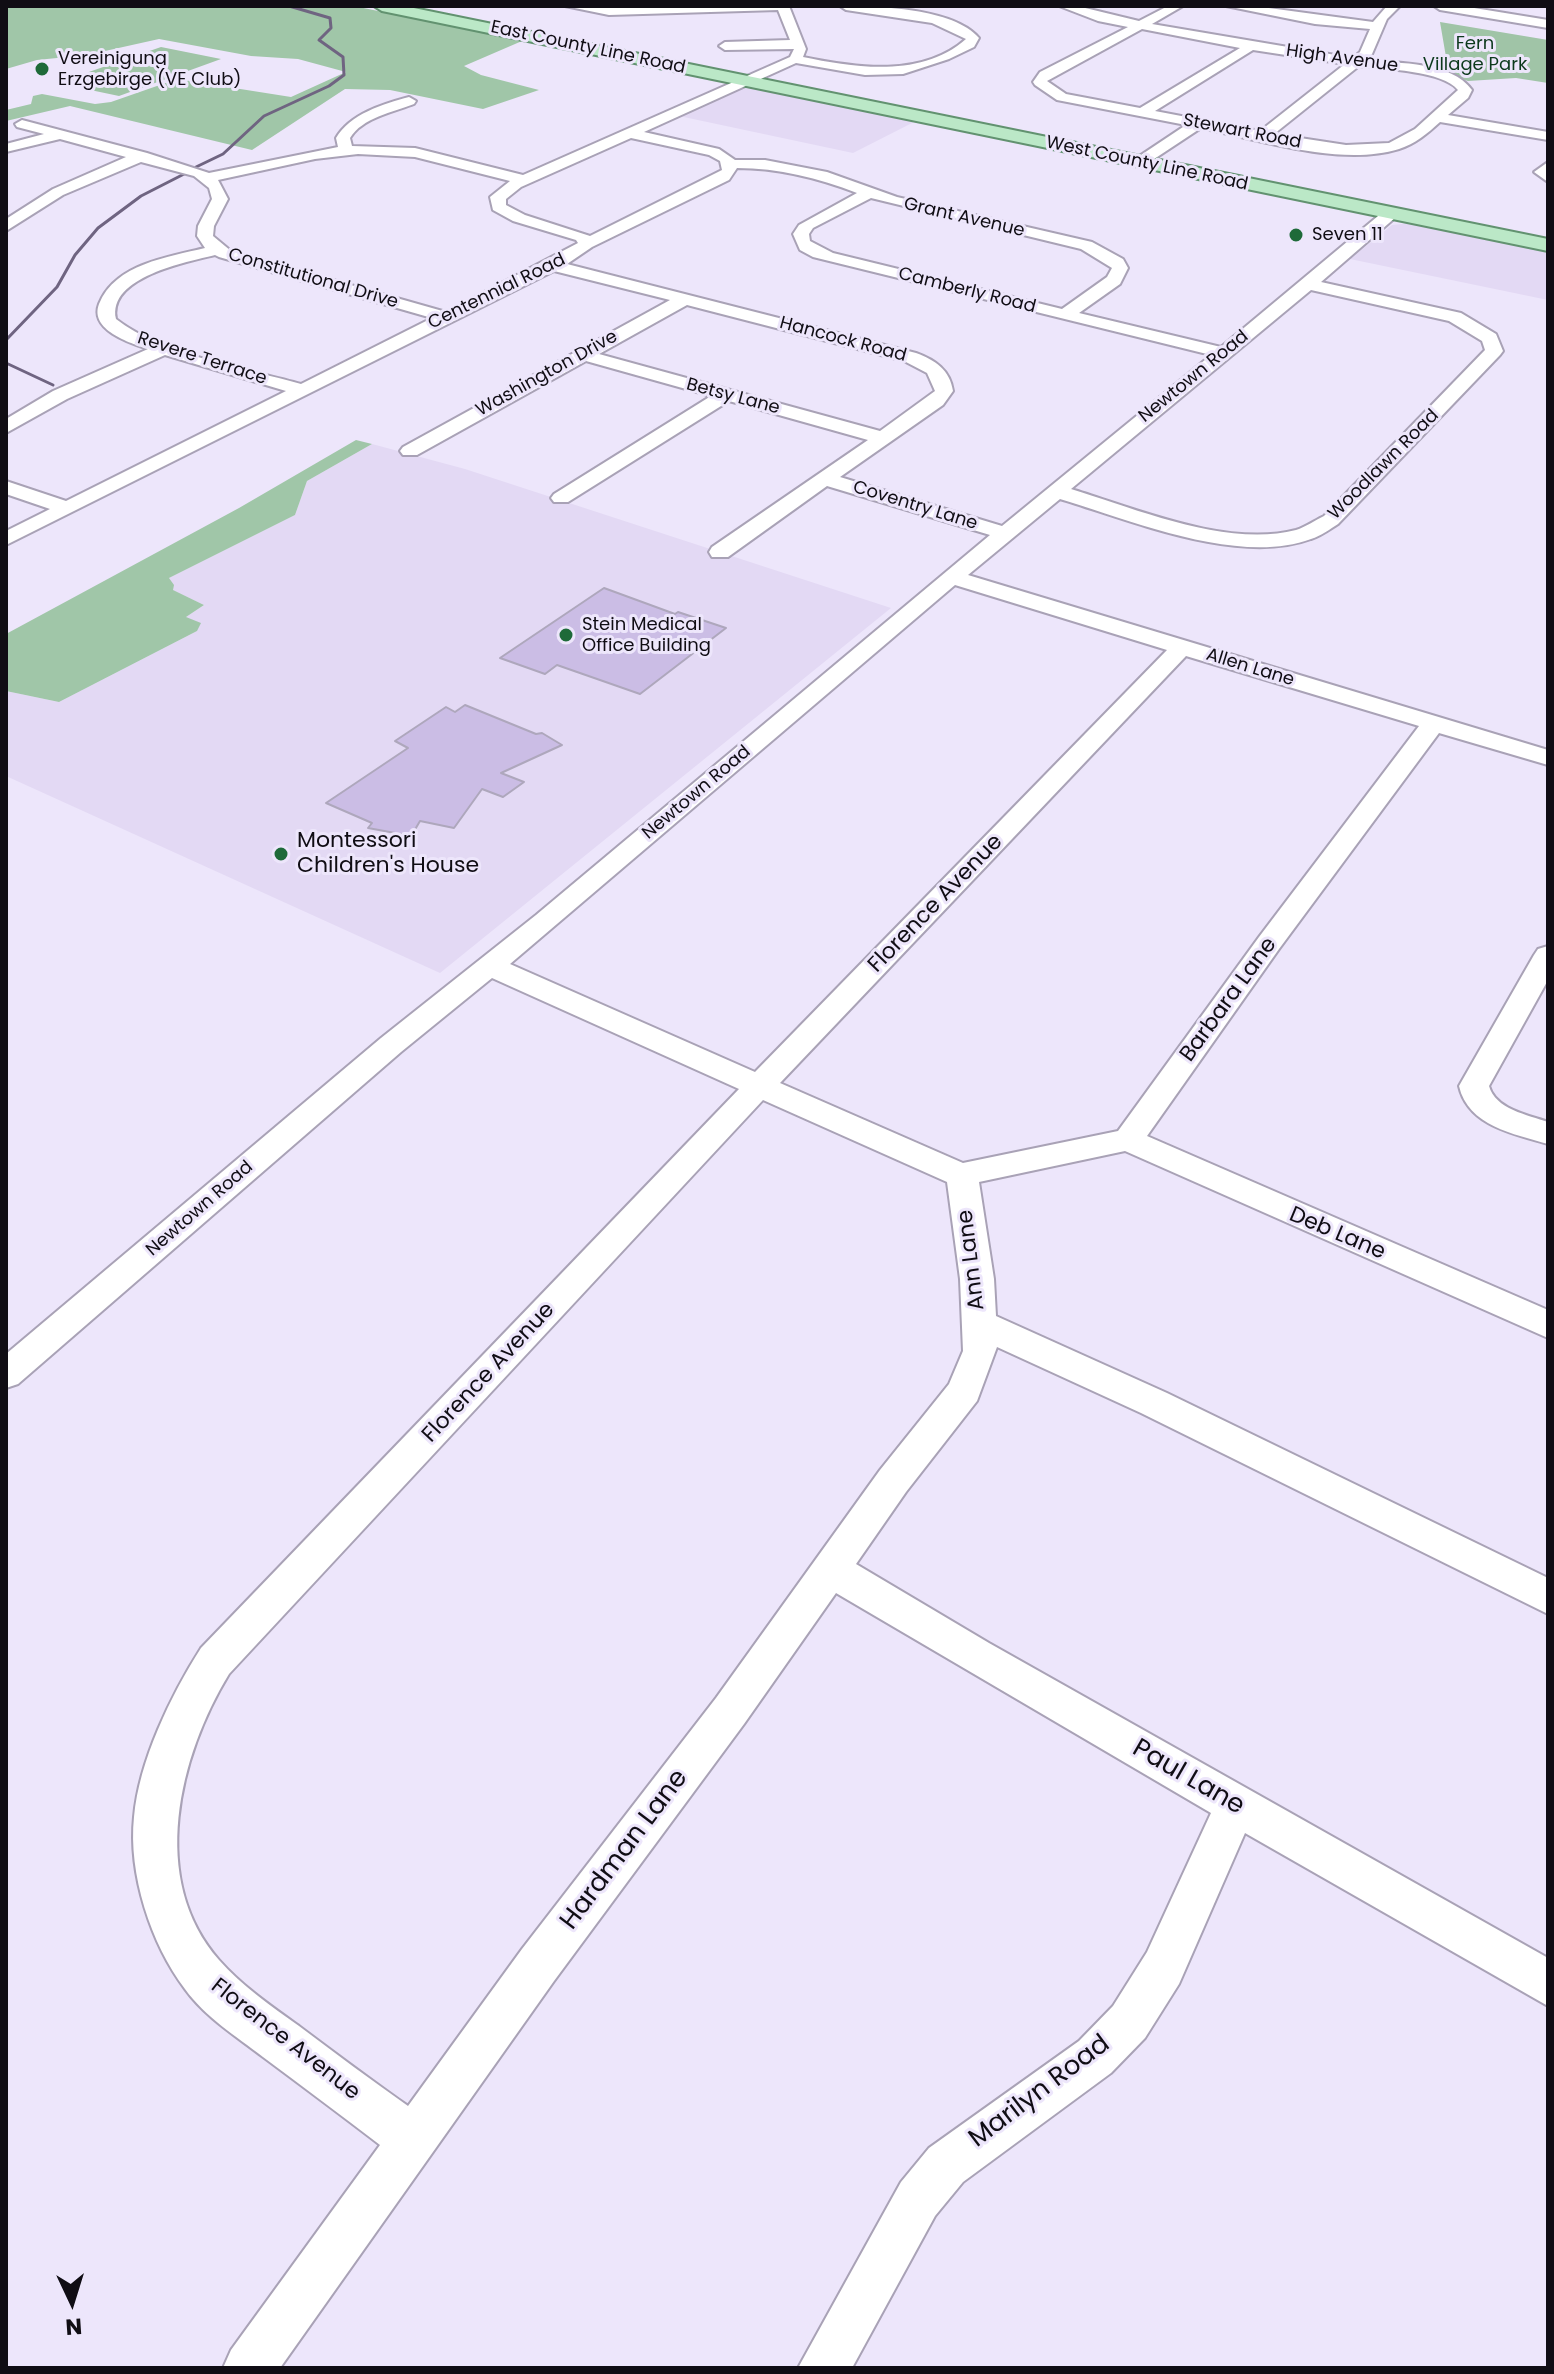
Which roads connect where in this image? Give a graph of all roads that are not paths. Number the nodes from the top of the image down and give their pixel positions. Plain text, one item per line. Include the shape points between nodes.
1 (382, 6) edge
2 (571, 6) edge
3 (782, 6) edge
4 (846, 6) edge
5 (913, 6) edge
6 (1065, 6) edge
7 (1177, 6) edge
8 (1232, 6) edge
9 (1394, 6) edge
10 (1440, 6) edge
11 (895, 14) junction
12 (1548, 24) edge
13 (1142, 25) junction
14 (1378, 26) junction
15 (798, 43) junction
16 (1253, 45) junction
17 (725, 46) dead end
18 (795, 59) junction
19 (1357, 62) junction
20 (747, 81) junction
21 (409, 101) dead end
22 (1142, 113) junction
23 (1436, 117) junction
24 (22, 124) dead end
25 (1198, 124) junction
26 (629, 133) junction
27 (62, 135) junction
28 (1263, 136) junction
29 (1548, 136) edge
30 (6, 148) edge
31 (346, 151) junction
32 (142, 156) junction
33 (1140, 162) junction
34 (730, 164) junction
35 (1548, 166) edge
36 (1548, 177) edge
37 (207, 178) junction
38 (524, 180) junction
39 (869, 193) junction
40 (1390, 214) junction
41 (6, 226) edge
42 (586, 244) junction
43 (1548, 245) edge
44 (217, 250) junction
45 (552, 265) junction
46 (1308, 284) junction
47 (685, 299) junction
48 (1064, 315) junction
49 (446, 317) junction
50 (164, 349) junction
51 (1223, 353) junction
52 (583, 355) junction
53 (300, 389) junction
54 (726, 395) junction
55 (6, 427) edge
56 (883, 438) junction
57 (410, 451) dead end
58 (825, 479) junction
59 (6, 487) edge
60 (1055, 491) junction
61 (561, 498) dead end
62 (67, 508) junction
63 (1004, 533) junction
64 (6, 539) edge
65 (720, 552) dead end
66 (951, 577) junction
67 (1182, 647) junction
68 (1433, 724) junction
69 (1548, 758) edge
70 (1548, 955) edge
71 (491, 967) junction
72 (760, 1085) junction
73 (1548, 1133) edge
74 (1128, 1140) junction
75 (962, 1176) junction
76 (980, 1324) junction
77 (1548, 1325) edge
78 (6, 1374) edge
79 (830, 1569) junction
80 (1548, 1597) edge
81 (1236, 1805) junction
82 (1548, 1983) edge
83 (413, 2140) junction
84 (249, 2368) edge
85 (824, 2368) edge

1 - 20 main road, East County Line Road
2 - 3 street via 609,11
3 - 15 street
4 - 11 street
5 - 11 street
6 - 13 street, High Avenue
7 - 13 street
8 - 14 street
9 - 14 street
10 - 12 street
11 - 18 street via 959,27 972,35 972,41 923,66 896,72
13 - 16 street, High Avenue
13 - 22 street, Stewart Road via 1040,79 1042,86 1062,97
14 - 19 street via 1372,45
15 - 17 street
15 - 18 street
16 - 19 street, High Avenue
16 - 22 street
18 - 20 street, Centennial Road
19 - 23 street, High Avenue via 1433,72 1464,86 1463,95
19 - 28 street
20 - 26 street, Centennial Road
20 - 33 main road, West County Line Road
21 - 31 street via 355,123 343,138
22 - 25 street, Stewart Road
23 - 28 street, Stewart Road via 1402,143 1380,148 1318,147
23 - 29 street
24 - 27 street
25 - 28 street, Stewart Road
25 - 33 street
26 - 34 street via 708,150
26 - 38 street, Centennial Road
27 - 30 street
27 - 32 street
31 - 37 street
31 - 38 street via 411,152
32 - 37 street
32 - 41 street via 58,192
33 - 40 main road, West County Line Road
34 - 39 street, Grant Avenue via 788,168 835,178
34 - 42 street via 724,177
35 - 36 street via 1541,172
37 - 44 street, Constitutional Drive via 220,199 205,229
38 - 42 street, Centennial Road via 498,197 498,207 579,234
39 - 48 street, Grant Avenue via 1086,245 1117,262 1114,280
39 - 48 street, Camberly Road via 807,225 802,242 828,257
40 - 43 main road, West County Line Road
40 - 46 street, Newtown Road
42 - 45 street, Centennial Road
44 - 49 street, Constitutional Drive
44 - 50 street, Revere Terrace via 142,272 110,298 105,313 110,324
45 - 47 street, Hancock Road
45 - 49 street, Centennial Road
46 - 51 street, Newtown Road
46 - 60 street, Woodlawn Road via 1455,317 1484,333 1494,351 1331,520 1311,533 1270,541 1225,538
47 - 52 street, Washington Drive
47 - 56 street, Hancock Road via 926,364 942,379 942,394
48 - 51 street, Camberly Road
49 - 53 street, Centennial Road
50 - 53 street, Revere Terrace
50 - 55 street via 60,395
51 - 60 street, Newtown Road
52 - 54 street, Betsy Lane
52 - 57 street, Washington Drive
53 - 62 street, Centennial Road
54 - 56 street, Betsy Lane
54 - 61 street
56 - 58 street, Hancock Road
58 - 63 street, Coventry Lane
58 - 65 street, Hancock Road
59 - 62 street
60 - 63 street, Newtown Road
62 - 64 street, Centennial Road
63 - 66 street, Newtown Road
66 - 67 street, Allen Lane
66 - 71 street, Newtown Road
67 - 68 street, Allen Lane
67 - 72 street, Florence Avenue
68 - 69 street, Allen Lane
68 - 74 street, Barbara Lane
70 - 73 street via 1474,1086 1479,1103 1494,1113
71 - 72 street
71 - 78 street, Newtown Road via 391,1045
72 - 75 street
72 - 83 street, Florence Avenue via 236,1637 192,1698 177,1734 155,1817 164,1896 179,1939 201,1974 227,2001
74 - 75 street
74 - 77 street, Deb Lane
75 - 76 street, Ann Lane
76 - 79 street, Hardman Lane via 980,1351 964,1391
76 - 80 street, Ann Lane via 1154,1403
79 - 81 street, Paul Lane
79 - 83 street, Hardman Lane
81 - 82 street, Paul Lane
81 - 85 street, Marilyn Road via 1163,1968 1129,2022 1095,2057 946,2165 918,2199
83 - 84 street, Hardman Lane

